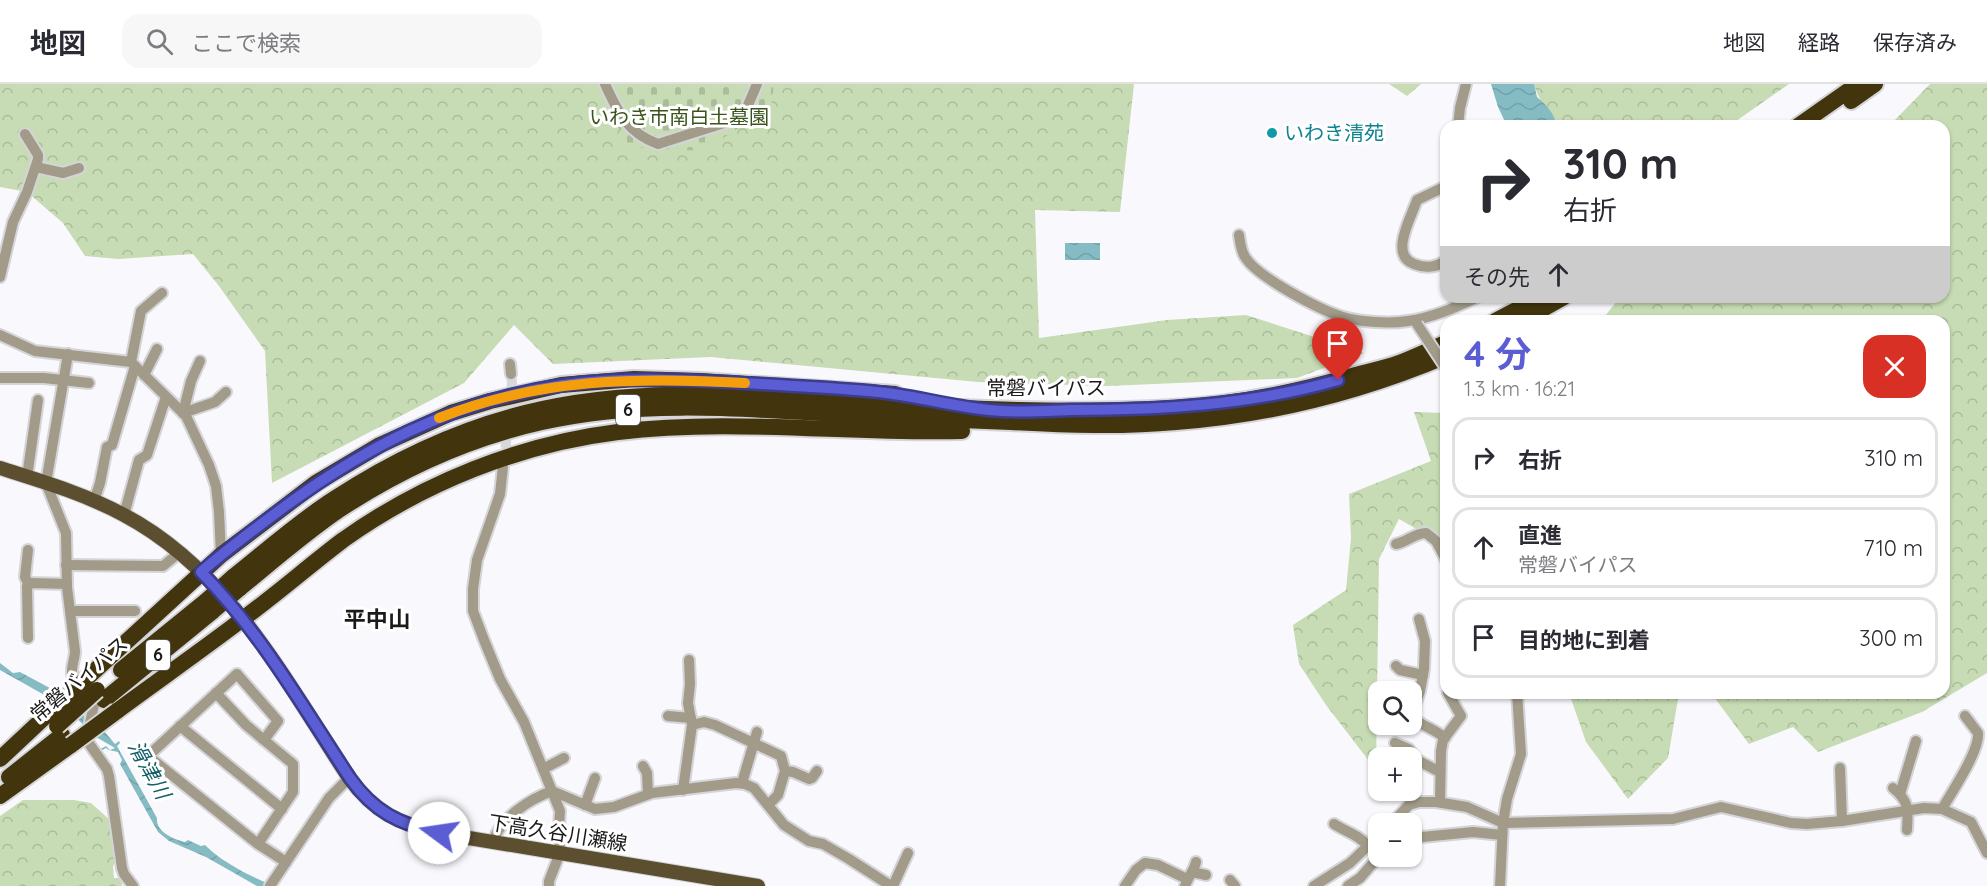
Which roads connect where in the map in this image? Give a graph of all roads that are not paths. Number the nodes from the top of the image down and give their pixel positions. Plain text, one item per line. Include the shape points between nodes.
1 (605, 84) edge
2 (757, 84) edge
3 (1466, 84) edge
4 (1866, 87) edge
5 (1459, 120) edge
6 (1808, 120) edge
7 (1824, 120) edge
8 (25, 134) dead end
9 (36, 167) junction
10 (79, 168) dead end
11 (1440, 189) edge
12 (1239, 235) dead end
13 (1440, 264) edge
14 (0, 277) edge
15 (162, 293) dead end
16 (1464, 303) edge
17 (1542, 303) edge
18 (1546, 303) edge
19 (1511, 315) edge
20 (1529, 315) edge
21 (1412, 323) junction
22 (0, 335) edge
23 (1440, 346) edge
24 (157, 350) dead end
25 (68, 354) junction
26 (1440, 358) edge
27 (1440, 360) edge
28 (200, 361) dead end
29 (133, 364) junction
30 (144, 375) junction
31 (0, 378) edge
32 (64, 379) junction
33 (89, 383) dead end
34 (226, 392) dead end
35 (166, 398) junction
36 (38, 400) dead end
37 (984, 410) junction
38 (183, 413) junction
39 (1063, 425) junction
40 (504, 466) tunnel mouth
41 (0, 468) edge
42 (27, 477) junction
43 (46, 483) junction
44 (94, 501) junction
45 (124, 515) junction
46 (1396, 544) dead end
47 (1440, 549) edge
48 (28, 550) dead end
49 (180, 552) junction
50 (221, 555) junction
51 (66, 565) junction
52 (201, 572) junction
53 (236, 583) junction
54 (67, 584) junction
55 (29, 585) junction
56 (70, 611) junction
57 (135, 611) dead end
58 (243, 619) junction
59 (1419, 619) dead end
60 (28, 638) dead end
61 (689, 660) dead end
62 (1396, 666) dead end
63 (1423, 675) junction
64 (1422, 681) edge
65 (97, 688) junction
66 (216, 693) junction
67 (1455, 699) edge
68 (1517, 699) edge
69 (668, 716) dead end
70 (1965, 716) dead end
71 (691, 722) junction
72 (1422, 724) edge
73 (180, 726) junction
74 (59, 730) junction
75 (755, 737) junction
76 (1445, 738) junction
77 (264, 740) junction
78 (1916, 741) dead end
79 (1395, 743) dead end
80 (564, 758) dead end
81 (0, 759) edge
82 (643, 766) dead end
83 (1840, 768) dead end
84 (543, 769) junction
85 (785, 771) junction
86 (817, 771) dead end
87 (1440, 772) junction
88 (0, 774) edge
89 (350, 778) junction
90 (595, 778) dead end
91 (742, 783) junction
92 (0, 784) edge
93 (683, 790) junction
94 (552, 791) junction
95 (648, 794) junction
96 (0, 796) edge
97 (1440, 802) junction
98 (585, 805) junction
99 (768, 805) junction
100 (282, 809) junction
101 (1942, 809) junction
102 (1908, 810) junction
103 (1401, 813) edge
104 (1842, 821) junction
105 (1334, 824) dead end
106 (1503, 829) junction
107 (1907, 830) dead end
108 (1422, 837) edge
109 (493, 842) junction
110 (258, 844) junction
111 (1368, 846) joint
112 (560, 853) junction
113 (908, 853) dead end
114 (1987, 853) edge
115 (286, 862) junction
116 (1370, 867) edge
117 (1190, 875) edge
118 (1206, 875) dead end
119 (133, 886) edge
120 (270, 886) edge
121 (549, 886) edge
122 (758, 886) edge
123 (892, 886) edge
124 (1125, 886) edge
125 (1314, 886) edge
126 (1348, 886) edge
127 (1500, 886) edge

1 - 2 street via 617,110 634,132 658,144 743,117
3 - 5 street
4 - 6 highway
4 - 7 highway
8 - 9 street via 38,155
9 - 10 street via 63,173
9 - 14 street via 13,222
11 - 13 street via 1417,200 1401,244 1402,254 1409,262 1425,268
12 - 21 street via 1246,260 1268,278 1312,303 1344,318
15 - 29 street via 141,311
16 - 21 street
17 - 19 highway
18 - 20 highway
21 - 27 street, bridge
22 - 25 street via 35,351
23 - 37 highway, 常磐バイパス / 6 via 1399,363 1328,383 1237,401 1176,408
24 - 30 street
25 - 29 street
25 - 32 street
26 - 39 highway, 常磐バイパス / 6 via 1356,389 1239,415 1174,423
28 - 38 street
29 - 30 street
29 - 44 street
30 - 35 street
31 - 32 street
32 - 33 street
32 - 43 street
34 - 38 street via 215,402
35 - 38 street
35 - 45 street via 147,455 139,460
36 - 42 street
37 - 50 highway via 887,393 690,380 598,381 525,392 451,413 380,445 316,483
37 - 53 highway, 常磐バイパス / 6 via 695,394 636,395 525,413 472,429 373,475 332,501
38 - 50 street via 216,486
39 - 53 highway, 常磐バイパス / 6 via 695,408 574,415 467,444 403,472 338,511
39 - 58 highway via 924,432 700,427 615,432 547,445 472,470 401,504 344,540
40 - 84 street via 500,494 477,560 473,611
41 - 42 main road, 下高久谷川瀬線
42 - 43 main road, 下高久谷川瀬線
43 - 44 main road, 下高久谷川瀬線
43 - 51 street via 66,533
44 - 45 main road, 下高久谷川瀬線
45 - 49 main road, 下高久谷川瀬線
46 - 47 street via 1426,533
48 - 55 street via 25,577
49 - 51 street via 163,566
49 - 52 main road, 下高久谷川瀬線
50 - 52 highway
51 - 54 street
52 - 58 main road, 下高久谷川瀬線
52 - 65 highway
53 - 65 highway, 常磐バイパス / 6, bridge
54 - 55 street
54 - 56 street
55 - 60 street
56 - 57 street
56 - 119 street via 75,651 72,678 94,705 88,742 107,769 122,868
58 - 74 highway, bridge via 117,711
58 - 89 main road, 下高久谷川瀬線
59 - 63 street via 1425,641
61 - 71 street
62 - 63 street
63 - 64 street
65 - 74 highway, 常磐バイパス / 6
65 - 74 highway, bridge
66 - 73 street
66 - 77 street
66 - 77 street via 237,674 278,721
67 - 76 street via 1461,716
68 - 106 street via 1521,754 1507,799
69 - 71 street
70 - 101 street via 1978,733 1978,741
71 - 75 street
71 - 93 street
72 - 76 street
73 - 100 street
73 - 110 street via 148,756
74 - 81 highway
74 - 88 highway, 常磐バイパス / 6
74 - 92 highway, 常磐バイパス / 6
74 - 96 highway
75 - 85 street via 782,751
75 - 91 street
76 - 87 street
77 - 100 street via 293,764 293,792
78 - 102 street via 1896,791
79 - 87 street via 1415,747 1417,760
80 - 84 street
82 - 95 street
83 - 104 street
84 - 94 street
85 - 86 street via 809,779
85 - 99 street via 778,795
87 - 97 street
89 - 109 main road, 下高久谷川瀬線 via 368,801 404,824
89 - 115 street via 330,798
90 - 98 street
91 - 93 street
91 - 99 street via 754,788
93 - 95 street
94 - 98 street
94 - 109 street via 537,796 514,814
94 - 112 street via 561,812
95 - 98 street via 614,807 595,809
97 - 103 street via 1419,802
97 - 106 street via 1467,807
99 - 123 street via 798,835 849,858
100 - 110 street
101 - 102 street
101 - 114 street via 1971,822
102 - 104 street
102 - 107 street
104 - 106 street via 1791,823 1721,807 1673,819
105 - 111 street via 1362,838
106 - 108 street
106 - 127 street
109 - 112 main road, 下高久谷川瀬線
110 - 115 street
111 - 125 street via 1338,872
112 - 121 street
112 - 122 main road, 下高久谷川瀬線
113 - 123 street
115 - 120 street
116 - 126 street
117 - 118 street
117 - 124 street via 1145,863

